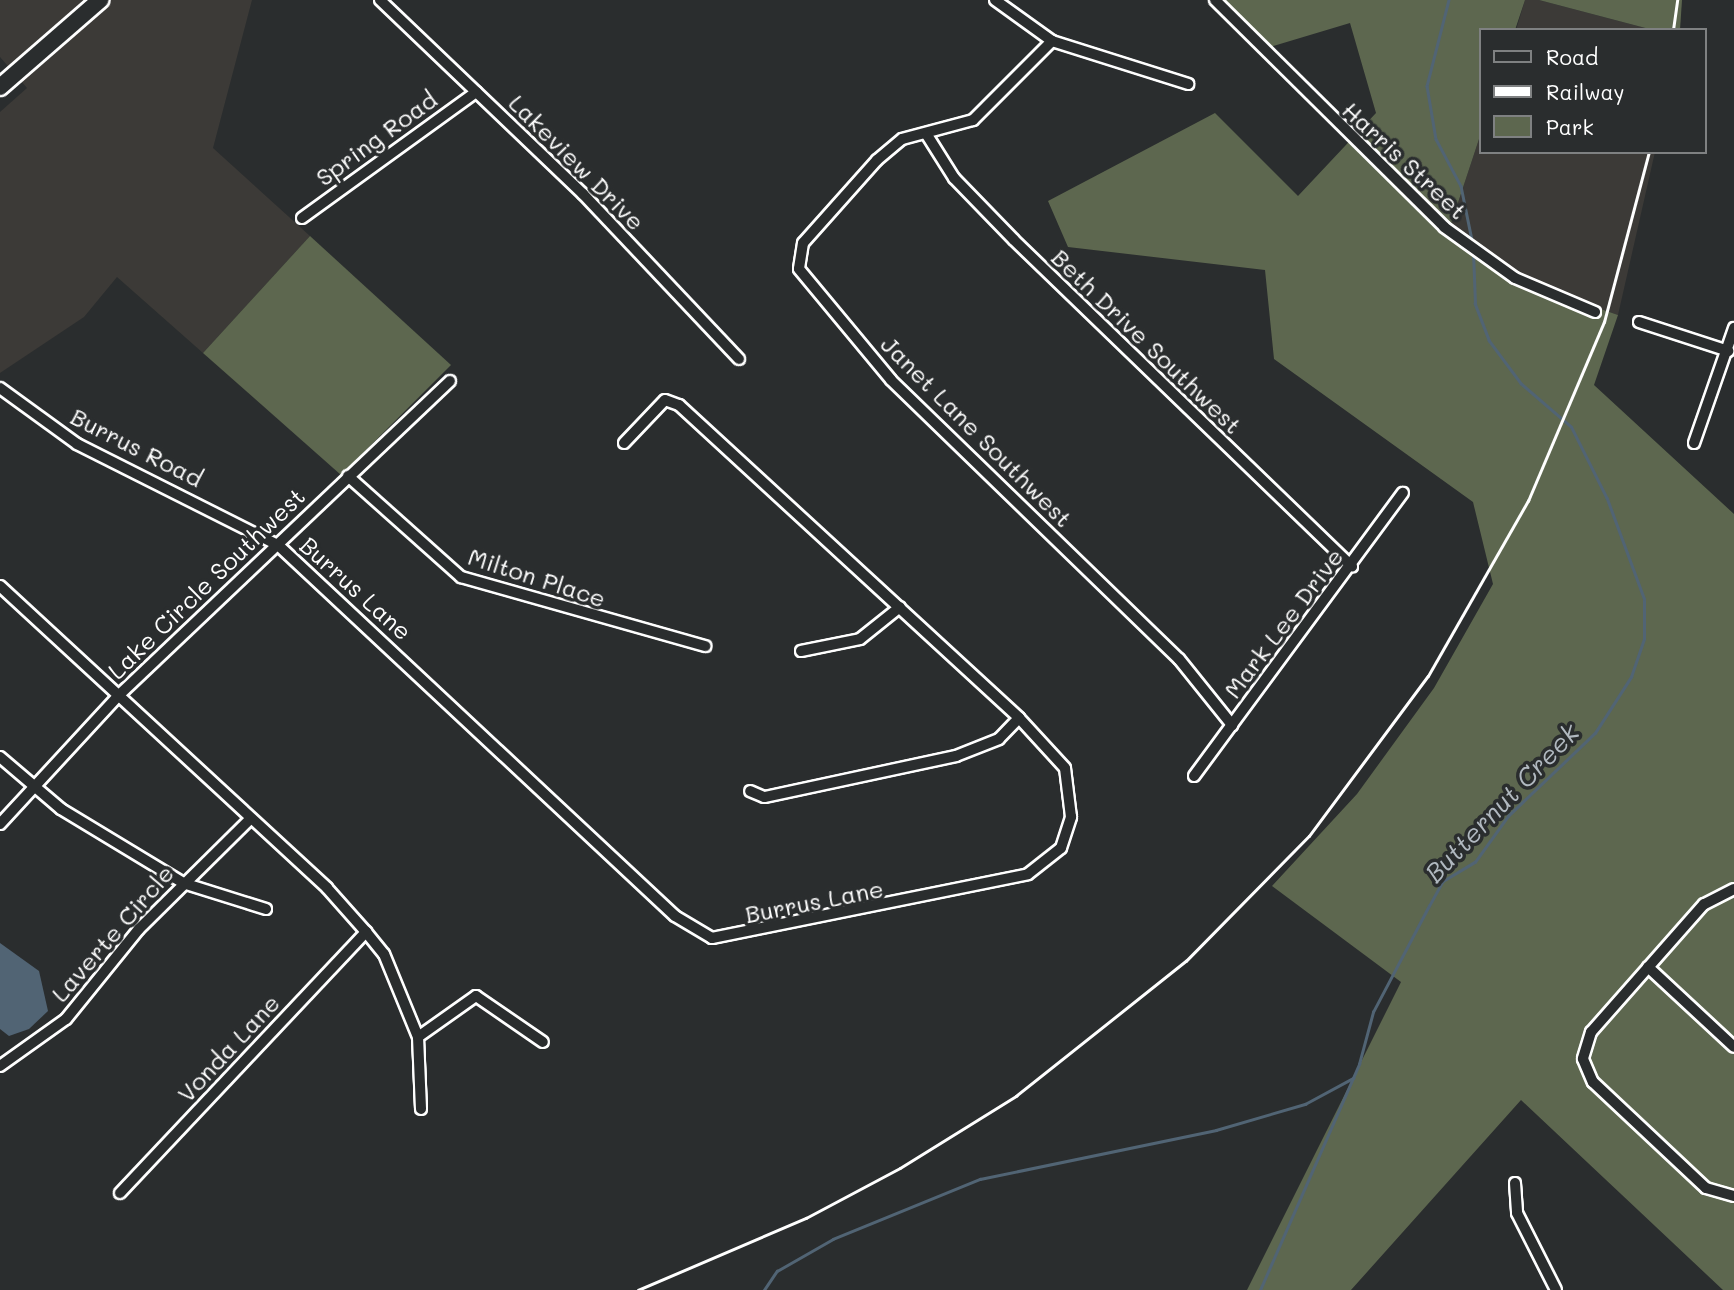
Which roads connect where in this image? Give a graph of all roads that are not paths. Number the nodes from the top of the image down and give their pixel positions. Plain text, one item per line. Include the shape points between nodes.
1 (100, 0) edge
2 (380, 0) edge
3 (995, 0) edge
4 (1215, 0) edge
5 (1052, 41) junction
6 (1188, 84) dead end
7 (0, 87) edge
8 (476, 92) junction
9 (927, 135) junction
10 (302, 218) dead end
11 (1595, 312) dead end
12 (1639, 322) dead end
13 (1734, 328) edge
14 (1731, 344) edge
15 (739, 359) dead end
16 (450, 381) dead end
17 (0, 388) edge
18 (624, 443) dead end
19 (1694, 443) dead end
20 (348, 476) junction
21 (1403, 493) dead end
22 (278, 545) junction
23 (1352, 566) junction
24 (0, 586) edge
25 (900, 607) junction
26 (705, 646) dead end
27 (801, 651) dead end
28 (117, 697) junction
29 (1019, 718) junction
30 (1232, 725) junction
31 (0, 757) edge
32 (1194, 776) dead end
33 (32, 787) junction
34 (750, 791) dead end
35 (249, 820) junction
36 (0, 824) edge
37 (183, 883) junction
38 (1734, 889) edge
39 (266, 909) dead end
40 (366, 933) junction
41 (1648, 967) junction
42 (418, 1037) junction
43 (543, 1042) dead end
44 (1734, 1048) edge
45 (0, 1066) edge
46 (421, 1109) dead end
47 (1515, 1183) dead end
48 (120, 1193) dead end
49 (1734, 1196) edge
50 (1556, 1290) edge

1 - 7 main road
2 - 8 street, Lakeview Drive
3 - 5 street
4 - 11 street, Harris Street via 1444,227 1515,278
5 - 6 street
5 - 9 street, Janet Lane Southwest via 973,120
8 - 10 street, Spring Road
8 - 15 street, Lakeview Drive
9 - 23 street, Beth Drive Southwest via 954,178 1014,240
9 - 30 street, Janet Lane Southwest via 902,139 877,160 803,243 798,257 804,279 845,319 891,380 1179,659
12 - 14 street
13 - 14 street
14 - 19 street
16 - 20 street, Lake Circle Southwest
17 - 22 street, Burrus Road via 77,444
18 - 25 street, Burrus Lane via 665,400 679,405
20 - 22 street, Lake Circle Southwest
20 - 26 street, Milton Place via 461,577
21 - 23 street, Mark Lee Drive
22 - 28 street, Lake Circle Southwest
22 - 29 street, Burrus Lane via 675,916 712,938 976,890 1028,874 1049,860 1061,848 1072,791 1065,768
23 - 30 street, Mark Lee Drive
24 - 28 street
25 - 27 street via 860,639
25 - 29 street, Burrus Lane
28 - 33 street, Lake Circle Southwest
28 - 35 street
29 - 34 street via 999,739 956,756 764,797
30 - 32 street, Mark Lee Drive
31 - 33 street
33 - 36 street, Lake Circle Southwest
33 - 37 street
35 - 37 street, Laverte Circle
35 - 40 street via 327,887
37 - 39 street
37 - 45 street, Laverte Circle via 66,1019
38 - 41 street via 1704,904
40 - 42 street via 384,954
40 - 48 street, Vonda Lane
41 - 44 street
41 - 49 street via 1591,1031 1583,1050 1585,1070 1706,1188
42 - 43 street via 476,996
42 - 46 street
47 - 50 street via 1517,1213

